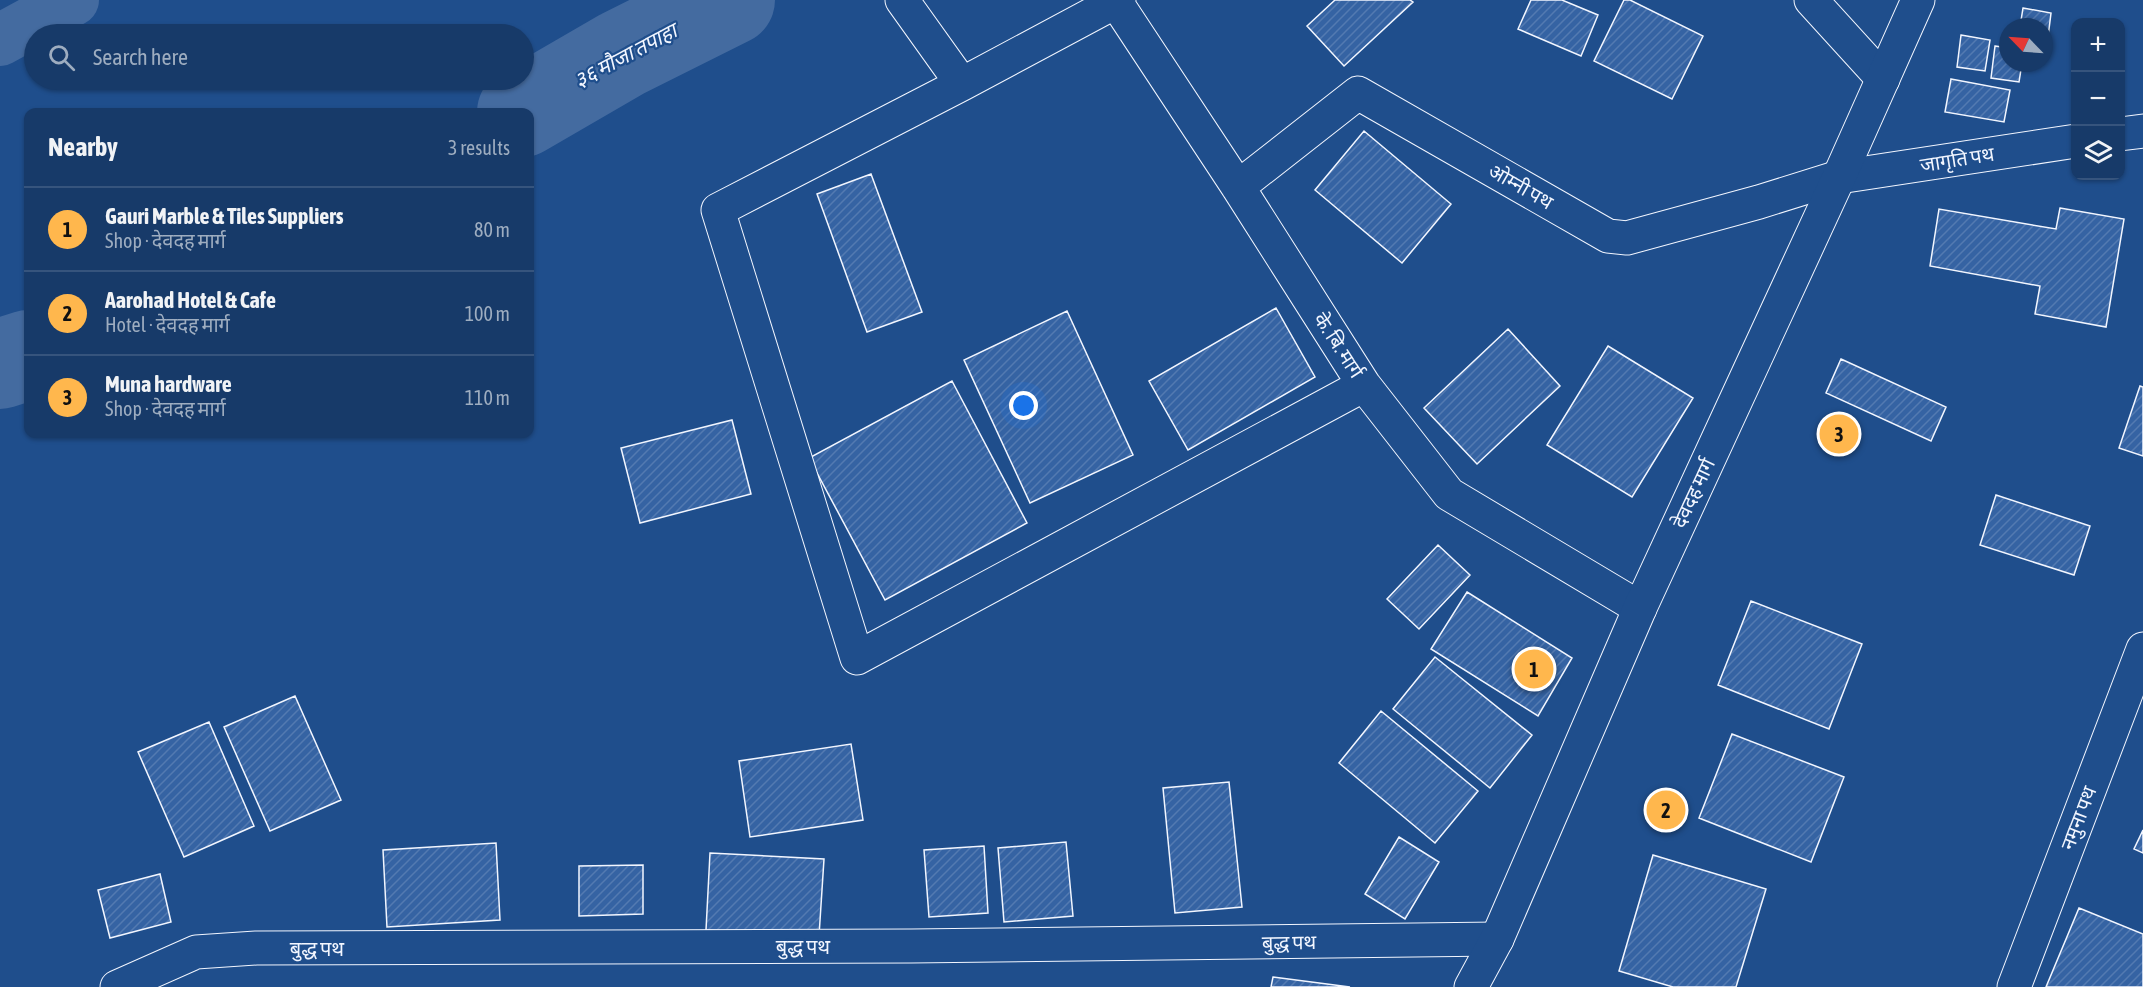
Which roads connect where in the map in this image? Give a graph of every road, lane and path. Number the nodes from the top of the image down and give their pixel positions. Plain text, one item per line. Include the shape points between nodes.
1 (903, 0) edge
2 (1811, 0) edge
3 (1918, 0) edge
4 (1118, 1) edge
5 (1883, 80) junction
6 (962, 84) junction
7 (2143, 131) edge
8 (2125, 133) edge
9 (2071, 142) edge
10 (1839, 177) junction
11 (1238, 187) junction
12 (1364, 385) junction
13 (1640, 608) junction
14 (2143, 649) edge
15 (1497, 939) junction
16 (117, 987) edge
17 (1471, 987) edge
18 (2014, 987) edge

1 - 6 street
2 - 5 street
3 - 5 street, देवदह मार्ग
4 - 6 street
4 - 11 street, के. बि. मार्ग
5 - 10 street, देवदह मार्ग
6 - 12 street via 718,210 857,658
7 - 8 street
9 - 10 street, जागृति पथ
10 - 11 street, ओम्नी पथ via 1617,238 1358,93
10 - 13 street, देवदह मार्ग
11 - 12 street, के. बि. मार्ग
12 - 13 street, के. बि. मार्ग via 1449,494
13 - 15 street, देवदह मार्ग
14 - 18 street, नमुना पथ
15 - 16 street, बुद्ध पथ via 256,948 196,952
15 - 17 street, देवदह मार्ग

